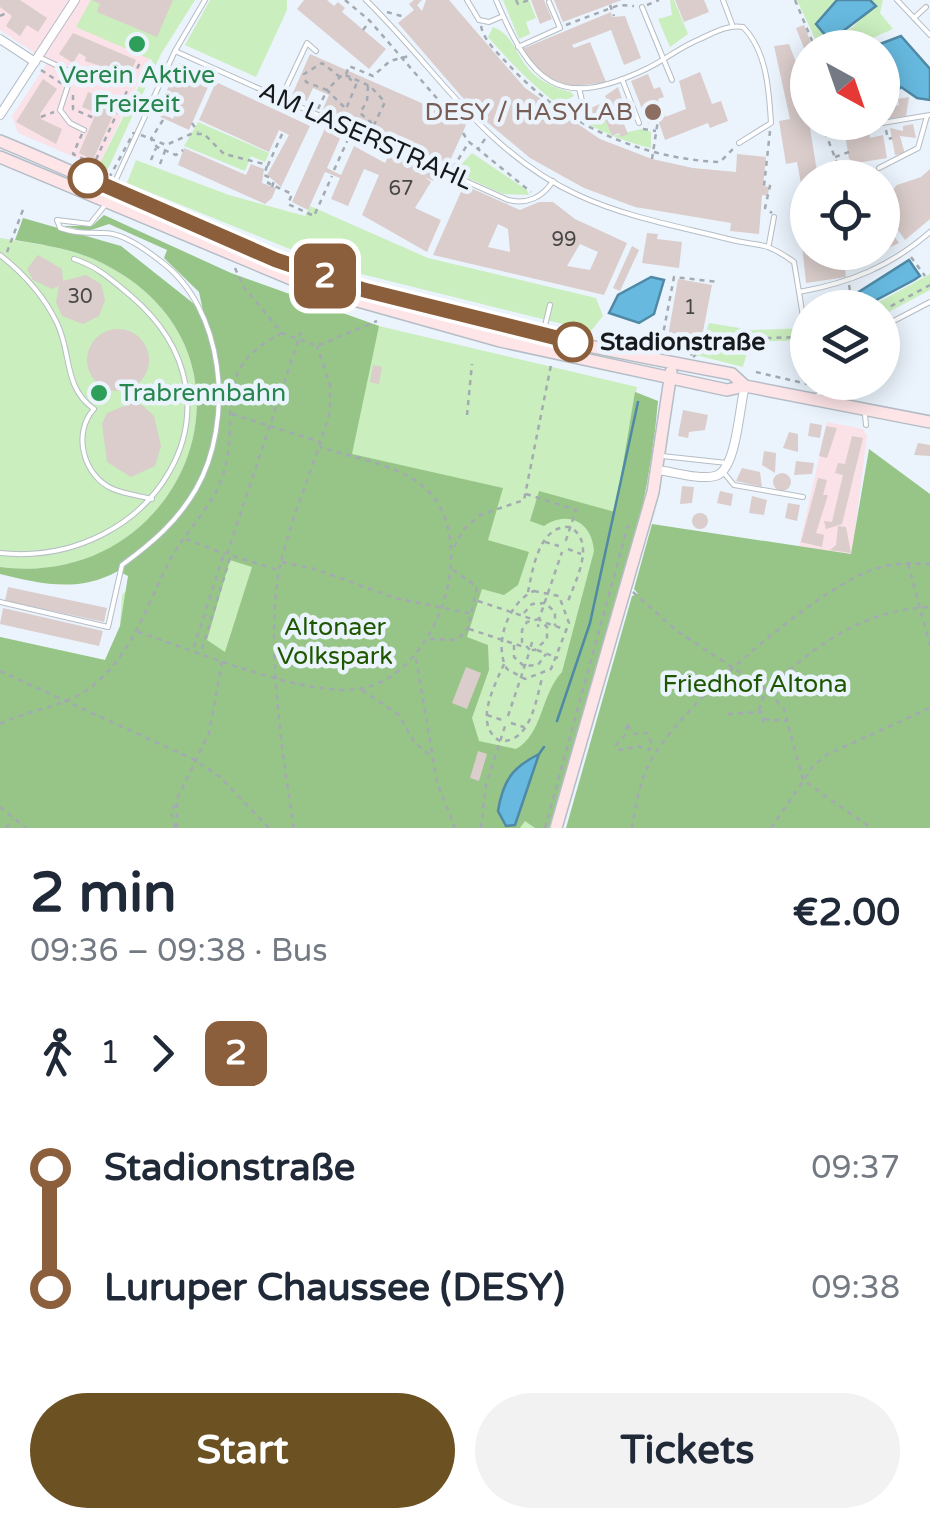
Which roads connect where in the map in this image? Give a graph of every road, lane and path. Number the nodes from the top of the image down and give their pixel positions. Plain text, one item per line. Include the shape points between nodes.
1 (76, 0) edge
2 (205, 0) edge
3 (345, 0) edge
4 (366, 0) edge
5 (467, 0) edge
6 (496, 0) edge
7 (516, 0) edge
8 (529, 0) edge
9 (659, 0) edge
10 (795, 0) edge
11 (898, 0) edge
12 (723, 1) edge
13 (549, 2) edge
14 (610, 5) dead end
15 (926, 6) dead end
16 (642, 7) junction
17 (8, 12) dead end
18 (380, 14) junction
19 (0, 16) edge
20 (504, 16) junction
21 (614, 16) dead end
22 (405, 18) dead end
23 (914, 18) junction
24 (479, 20) junction
25 (370, 21) junction
26 (732, 25) junction
27 (560, 28) junction
28 (362, 30) dead end
29 (808, 30) edge
30 (930, 34) edge
31 (0, 40) edge
32 (518, 47) junction
33 (175, 51) junction
34 (316, 51) dead end
35 (415, 56) junction
36 (401, 57) junction
37 (663, 59) junction
38 (37, 60) junction
39 (141, 60) dead end
40 (72, 73) junction
41 (345, 76) junction
42 (622, 79) junction
43 (672, 80) dead end
44 (92, 82) dead end
45 (367, 84) junction
46 (579, 88) junction
47 (327, 90) junction
48 (281, 98) junction
49 (320, 104) dead end
50 (583, 105) dead end
51 (0, 115) edge
52 (928, 115) edge
53 (90, 117) dead end
54 (453, 117) dead end
55 (163, 120) dead end
56 (658, 120) dead end
57 (900, 120) edge
58 (192, 123) dead end
59 (639, 123) dead end
60 (771, 123) junction
61 (492, 128) dead end
62 (84, 130) junction
63 (352, 130) junction
64 (646, 130) dead end
65 (656, 131) junction
66 (137, 133) junction
67 (198, 133) junction
68 (462, 134) dead end
69 (488, 134) junction
70 (288, 137) dead end
71 (151, 139) junction
72 (829, 140) edge
73 (0, 141) edge
74 (469, 142) junction
75 (740, 143) joint
76 (157, 147) junction
77 (478, 149) junction
78 (183, 150) dead end
79 (165, 151) junction
80 (849, 152) dead end
81 (0, 156) edge
82 (835, 158) joint
83 (652, 159) dead end
84 (151, 160) dead end
85 (532, 160) dead end
86 (895, 160) edge
87 (160, 164) dead end
88 (268, 165) junction
89 (529, 166) junction
90 (334, 170) dead end
91 (450, 174) junction
92 (332, 176) dead end
93 (272, 179) junction
94 (552, 181) junction
95 (110, 184) junction
96 (272, 186) dead end
97 (534, 198) junction
98 (106, 203) junction
99 (24, 207) dead end
100 (770, 208) dead end
101 (774, 217) dead end
102 (689, 219) dead end
103 (688, 226) junction
104 (930, 232) edge
105 (769, 244) junction
106 (908, 251) junction
107 (0, 254) edge
108 (74, 259) dead end
109 (14, 266) junction
110 (235, 268) dead end
111 (925, 276) dead end
112 (718, 282) dead end
113 (848, 283) junction
114 (930, 285) edge
115 (799, 290) edge
116 (810, 290) edge
117 (850, 290) edge
118 (900, 301) edge
119 (930, 302) edge
120 (550, 305) dead end
121 (900, 318) edge
122 (377, 320) dead end
123 (282, 333) junction
124 (543, 334) junction
125 (682, 334) dead end
126 (300, 335) junction
127 (790, 336) edge
128 (665, 337) junction
129 (671, 338) junction
130 (681, 340) junction
131 (688, 341) junction
132 (670, 344) dead end
133 (317, 346) junction
134 (702, 348) junction
135 (660, 352) dead end
136 (672, 363) junction
137 (472, 364) dead end
138 (551, 364) dead end
139 (756, 372) dead end
140 (670, 378) junction
141 (790, 381) edge
142 (745, 386) junction
143 (790, 388) edge
144 (842, 400) edge
145 (864, 410) junction
146 (231, 414) junction
147 (467, 416) dead end
148 (930, 422) edge
149 (268, 425) junction
150 (866, 426) dead end
151 (321, 444) junction
152 (660, 456) junction
153 (730, 460) junction
154 (658, 470) junction
155 (724, 472) junction
156 (526, 494) junction
157 (803, 497) dead end
158 (152, 499) junction
159 (628, 525) dead end
160 (570, 528) junction
161 (184, 538) junction
162 (544, 541) junction
163 (565, 543) dead end
164 (559, 546) dead end
165 (454, 550) junction
166 (568, 550) dead end
167 (562, 552) dead end
168 (0, 553) edge
169 (227, 554) junction
170 (584, 554) junction
171 (281, 562) junction
172 (908, 563) junction
173 (930, 564) edge
174 (451, 569) junction
175 (279, 570) junction
176 (549, 591) junction
177 (632, 592) dead end
178 (528, 593) junction
179 (477, 601) junction
180 (0, 602) edge
181 (545, 603) junction
182 (566, 605) junction
183 (918, 607) junction
184 (930, 607) edge
185 (438, 609) junction
186 (512, 611) junction
187 (472, 614) junction
188 (524, 615) junction
189 (540, 619) junction
190 (533, 620) junction
191 (545, 623) junction
192 (555, 626) junction
193 (538, 627) dead end
194 (468, 628) junction
195 (522, 630) junction
196 (567, 630) junction
197 (138, 632) junction
198 (527, 632) dead end
199 (428, 638) junction
200 (503, 640) junction
201 (532, 642) dead end
202 (514, 643) junction
203 (930, 645) edge
204 (530, 649) junction
205 (193, 650) junction
206 (201, 652) junction
207 (546, 654) junction
208 (415, 658) junction
209 (558, 658) junction
210 (222, 660) junction
211 (504, 664) junction
212 (524, 666) junction
213 (732, 670) junction
214 (0, 671) edge
215 (542, 676) junction
216 (278, 677) junction
217 (520, 678) junction
218 (360, 689) junction
219 (766, 690) junction
220 (74, 701) junction
221 (930, 708) edge
222 (759, 711) junction
223 (728, 714) dead end
224 (486, 715) junction
225 (508, 716) dead end
226 (502, 720) dead end
227 (787, 721) junction
228 (511, 723) dead end
229 (0, 724) edge
230 (504, 726) dead end
231 (526, 728) junction
232 (500, 741) junction
233 (644, 747) dead end
234 (649, 750) junction
235 (656, 755) junction
236 (432, 757) junction
237 (195, 760) junction
238 (802, 780) junction
239 (0, 807) edge
240 (14, 818) junction
241 (6, 828) edge
242 (26, 828) edge
243 (176, 828) edge
244 (269, 828) edge
245 (294, 828) edge
246 (455, 828) edge
247 (481, 828) edge
248 (544, 828) edge
249 (556, 828) edge
250 (632, 828) edge
251 (771, 828) edge
252 (871, 828) edge

1 - 38 street
2 - 33 lane
3 - 25 path
4 - 18 lane
5 - 24 lane
6 - 20 lane
7 - 8 path
9 - 16 path
10 - 29 path
11 - 23 lane
12 - 26 lane
13 - 27 lane
14 - 21 path, bridge
15 - 23 lane
16 - 27 path via 619,5
16 - 37 lane
17 - 19 path
18 - 22 path via 390,10
18 - 25 path
18 - 35 lane
20 - 24 lane
20 - 32 lane
23 - 30 lane
24 - 75 path via 482,34 535,91 613,140 685,161 720,162
25 - 28 path
25 - 36 path
26 - 37 lane
26 - 60 lane via 743,26 752,38 773,94
27 - 32 lane
31 - 38 street
32 - 46 lane via 538,74
33 - 48 lane, AM LASERSTRAHL
33 - 66 lane
34 - 48 lane via 307,43
35 - 36 path
35 - 69 lane
36 - 41 path via 373,76 349,66
36 - 54 path
37 - 42 lane
37 - 43 lane
38 - 40 lane
38 - 51 street
39 - 62 path via 94,164 73,154
40 - 44 lane
40 - 62 lane via 60,110
41 - 45 path
41 - 47 path
41 - 47 path via 356,85 346,110
41 - 47 path via 322,64 304,74 306,82
42 - 46 lane
42 - 59 lane
45 - 45 path via 360,114 373,127 385,102
46 - 50 lane
47 - 49 path
48 - 63 lane, AM LASERSTRAHL
52 - 57 lane
52 - 86 lane via 918,148
53 - 62 path
55 - 71 path
56 - 65 path, bridge
58 - 67 path
60 - 75 lane
60 - 100 path via 764,186 770,186 764,208
61 - 69 lane
63 - 90 path
63 - 91 lane, AM LASERSTRAHL
64 - 65 path
65 - 83 path, bridge
66 - 71 path
66 - 95 lane
66 - 95 path via 131,130
67 - 71 path via 166,145
67 - 88 path via 230,157
68 - 74 path
69 - 77 path
69 - 89 lane
70 - 88 path via 282,133
71 - 76 path
72 - 82 path
73 - 95 main road
74 - 77 path
74 - 91 path
76 - 79 path
76 - 84 path
77 - 97 path
78 - 79 path
79 - 87 path
80 - 82 path, bridge
81 - 98 main road
85 - 89 lane
88 - 93 path via 263,177
89 - 94 lane
91 - 97 lane, AM LASERSTRAHL via 513,202
92 - 93 path via 314,216 288,204 292,194 268,183
93 - 96 path, bridge
94 - 97 lane
94 - 103 lane via 608,206
95 - 98 lane
95 - 124 main road via 276,260 364,290
98 - 140 main road via 270,272 406,318
98 - 180 lane via 90,224 56,223 78,234 120,236 158,259 196,297 216,370 208,465 170,526 122,564 108,627
99 - 109 path via 7,252
101 - 105 lane
102 - 103 lane
103 - 105 lane
104 - 106 lane
105 - 115 lane via 794,262
106 - 111 path
106 - 113 lane
107 - 109 lane
108 - 158 lane via 97,268 139,302 177,353 184,427 178,458
109 - 158 lane via 57,324 78,397 94,409 82,421 80,442 93,474 112,488
110 - 123 path
112 - 128 path via 674,277
113 - 116 lane
113 - 117 path
114 - 118 path
119 - 121 lane
120 - 124 lane
122 - 133 path
123 - 126 path
123 - 146 path via 237,368
124 - 136 main road
125 - 130 path
126 - 133 path
126 - 149 path
127 - 134 path via 728,338
128 - 129 path
128 - 135 path
129 - 130 path
129 - 132 path
130 - 131 path
131 - 134 path
131 - 134 path via 692,358
133 - 151 path via 330,385
136 - 140 main road
136 - 142 main road via 732,374
137 - 147 path
138 - 156 path
139 - 141 path
140 - 142 main road via 726,390
140 - 152 main road
142 - 143 main road
142 - 153 street
144 - 145 main road
145 - 148 main road
145 - 150 lane
146 - 149 path
146 - 161 path via 220,482
149 - 151 path
149 - 169 path
151 - 165 path via 422,485 442,512
151 - 171 path
152 - 153 lane
152 - 154 main road
153 - 155 street
154 - 155 street
154 - 249 main road
155 - 157 lane via 734,485
156 - 160 path via 576,510
156 - 165 path via 521,504 474,519
158 - 168 lane via 94,542 64,551
159 - 248 path
160 - 162 path via 555,528
160 - 163 path
160 - 170 path via 582,537
161 - 169 path
161 - 197 path
162 - 164 path
162 - 178 path
165 - 174 path
166 - 170 path
167 - 176 path
169 - 175 path
169 - 205 path
169 - 206 path
170 - 182 path
171 - 175 path
171 - 185 path
172 - 173 path
172 - 183 path
172 - 213 path via 870,570 829,594
174 - 179 path via 474,582
174 - 185 path
175 - 216 path
176 - 178 path
176 - 181 path
176 - 182 path
177 - 213 path
178 - 186 path
179 - 186 path
179 - 187 path
181 - 188 path via 532,604
181 - 189 path
181 - 192 path via 555,612
182 - 196 path
183 - 184 path
183 - 203 path
183 - 219 path via 822,640
185 - 187 path
185 - 199 path
186 - 188 path
186 - 200 path
187 - 194 path
188 - 190 path
189 - 190 path
189 - 191 path
189 - 193 path
190 - 195 path
191 - 192 path
191 - 204 path via 545,638
192 - 196 path
194 - 199 path via 456,640
194 - 200 path
195 - 198 path
195 - 204 path
196 - 209 path
197 - 205 path
197 - 220 path
199 - 208 path
200 - 202 path
200 - 211 path
201 - 204 path
202 - 204 path
202 - 212 path via 514,657
204 - 207 path
204 - 212 path
205 - 206 path
206 - 210 path
207 - 209 path
207 - 212 path via 538,665
208 - 218 path
208 - 236 path
209 - 215 path
210 - 216 path
210 - 237 path via 209,732
211 - 217 path
211 - 224 path
212 - 217 path
213 - 219 path
213 - 235 path via 680,720
214 - 220 path
215 - 217 path
215 - 231 path
216 - 218 path
216 - 245 path
217 - 225 path
218 - 236 path via 398,715
219 - 222 path
219 - 227 path
220 - 229 path
220 - 237 path
221 - 238 path via 828,754
222 - 223 path
222 - 227 path via 763,722
224 - 226 path
224 - 232 path via 488,732
227 - 238 path
228 - 231 path
230 - 232 path
231 - 232 path via 514,740
232 - 247 path
233 - 234 path
234 - 234 path via 648,733 636,734 627,725 615,746
234 - 235 path
235 - 250 path
236 - 246 path
237 - 243 path via 177,803
237 - 244 path via 220,776
238 - 251 path
238 - 252 path
239 - 240 path
240 - 241 path
240 - 242 path

